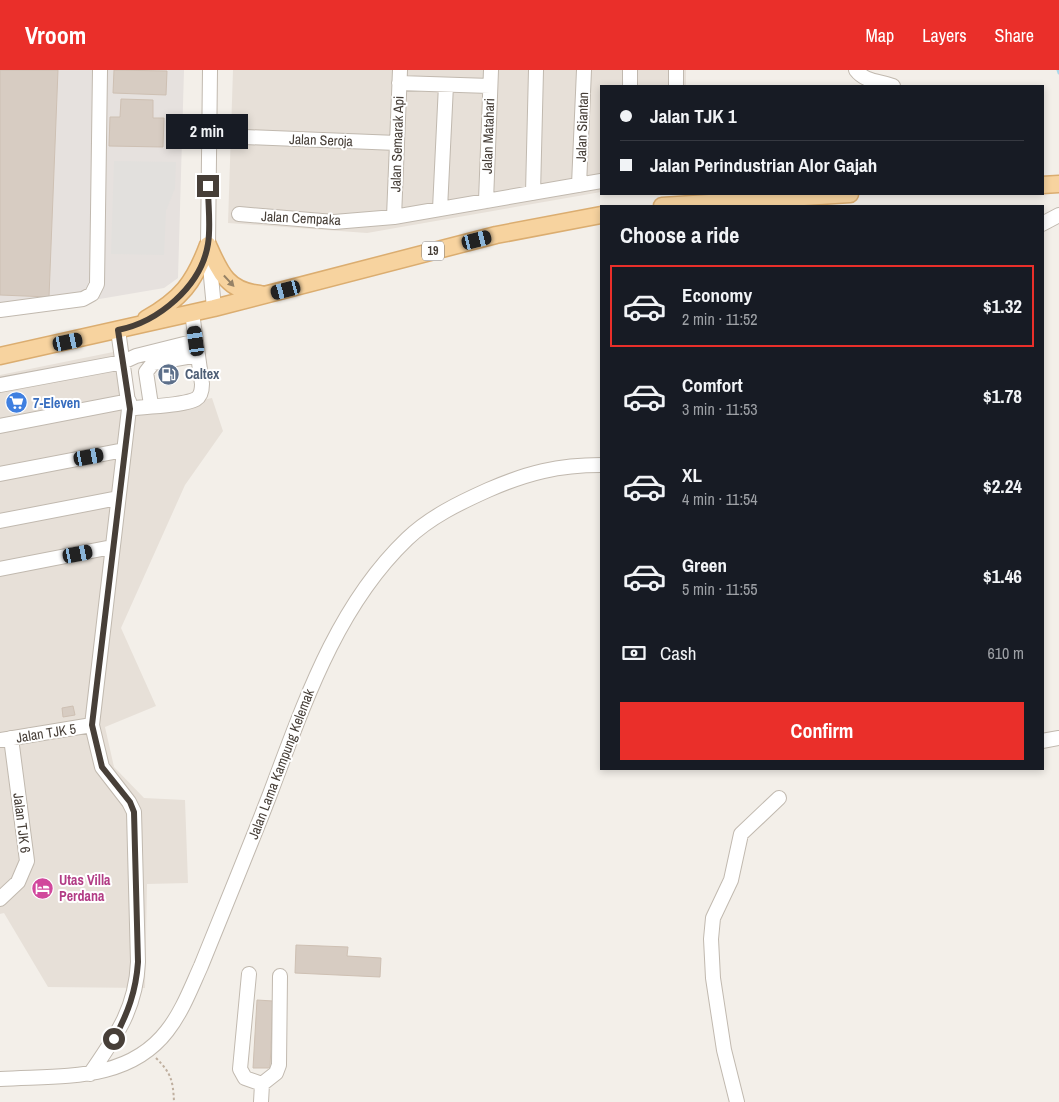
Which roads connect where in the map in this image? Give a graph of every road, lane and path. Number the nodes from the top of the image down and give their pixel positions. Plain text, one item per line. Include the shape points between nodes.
1 (100, 70) edge
2 (210, 70) edge
3 (491, 70) edge
4 (536, 70) edge
5 (584, 70) edge
6 (630, 70) edge
7 (676, 70) edge
8 (856, 70) edge
9 (399, 77) edge
10 (446, 85) junction
11 (630, 85) edge
12 (676, 85) edge
13 (889, 85) edge
14 (490, 86) junction
15 (245, 137) dead end
16 (397, 144) junction
17 (600, 181) edge
18 (1059, 184) edge
19 (579, 185) junction
20 (1044, 185) edge
21 (533, 193) junction
22 (834, 195) edge
23 (486, 201) junction
24 (678, 205) edge
25 (440, 209) junction
26 (239, 214) dead end
27 (600, 214) edge
28 (1059, 215) edge
29 (394, 217) junction
30 (1044, 223) edge
31 (208, 245) junction
32 (266, 295) junction
33 (214, 308) junction
34 (0, 310) edge
35 (192, 313) junction
36 (126, 329) junction
37 (197, 348) junction
38 (0, 356) edge
39 (124, 362) junction
40 (0, 385) edge
41 (129, 405) junction
42 (150, 405) junction
43 (0, 426) edge
44 (124, 450) junction
45 (600, 465) edge
46 (0, 474) edge
47 (118, 498) junction
48 (0, 522) edge
49 (112, 547) junction
50 (0, 569) edge
51 (92, 725) junction
52 (1059, 738) edge
53 (6, 739) edge
54 (1044, 741) edge
55 (779, 798) dead end
56 (0, 899) edge
57 (249, 974) dead end
58 (280, 976) dead end
59 (149, 1050) junction
60 (90, 1074) junction
61 (0, 1079) edge
62 (262, 1084) junction
63 (174, 1102) edge
64 (260, 1102) edge
65 (737, 1102) edge

1 - 34 street via 97,284 92,294 83,299
2 - 31 street
3 - 14 street, Jalan Matahari
4 - 21 street
5 - 19 street, Jalan Siantan
6 - 11 street
7 - 12 street
8 - 13 street via 860,76
9 - 10 street
9 - 16 street, Jalan Semarak Api
10 - 14 street
10 - 25 street
14 - 23 street, Jalan Matahari
15 - 16 street, Jalan Seroja
16 - 29 street, Jalan Semarak Api
17 - 19 street, Jalan Cempaka
18 - 20 main road
19 - 21 street, Jalan Cempaka
21 - 23 street, Jalan Cempaka
22 - 24 main road
23 - 25 street, Jalan Cempaka
25 - 29 street, Jalan Cempaka
26 - 29 street, Jalan Cempaka via 334,222
27 - 32 main road, 19 via 496,235
28 - 30 street
31 -> 32 main road via 230,284 241,291
31 - 33 street
31 - 36 main road via 198,273 182,294
32 - 33 main road, 19
33 - 35 main road, 19
35 - 36 main road, 19
35 - 37 street
36 - 38 main road, 19
36 - 39 street
37 - 39 street via 136,356
37 - 42 street via 153,363 146,372
37 - 42 street via 202,384 200,395 176,404
39 - 40 street
39 - 41 street
41 - 42 street
41 - 43 street
41 - 44 street
44 - 46 street
44 - 47 street
45 - 59 street, Jalan Lama Kampung Kelemak via 531,473 462,502 414,534 364,591 322,659 201,966 178,1014
47 - 48 street
47 - 49 street
49 - 50 street
49 - 51 street
51 - 53 street, Jalan TJK 5
51 - 60 street via 102,767 130,802 134,812 138,962 132,1003 114,1039
52 - 54 street
53 - 56 street, Jalan TJK 6 via 26,861 18,882
55 - 65 street via 741,834 731,880 713,918 713,978 724,1050
57 - 62 street via 240,1068 245,1078
58 - 62 street via 279,1065 276,1073
59 - 60 street, Jalan Lama Kampung Kelemak via 127,1064
59 - 63 path via 168,1070 173,1083
60 - 61 street, Jalan Lama Kampung Kelemak
62 - 64 street

